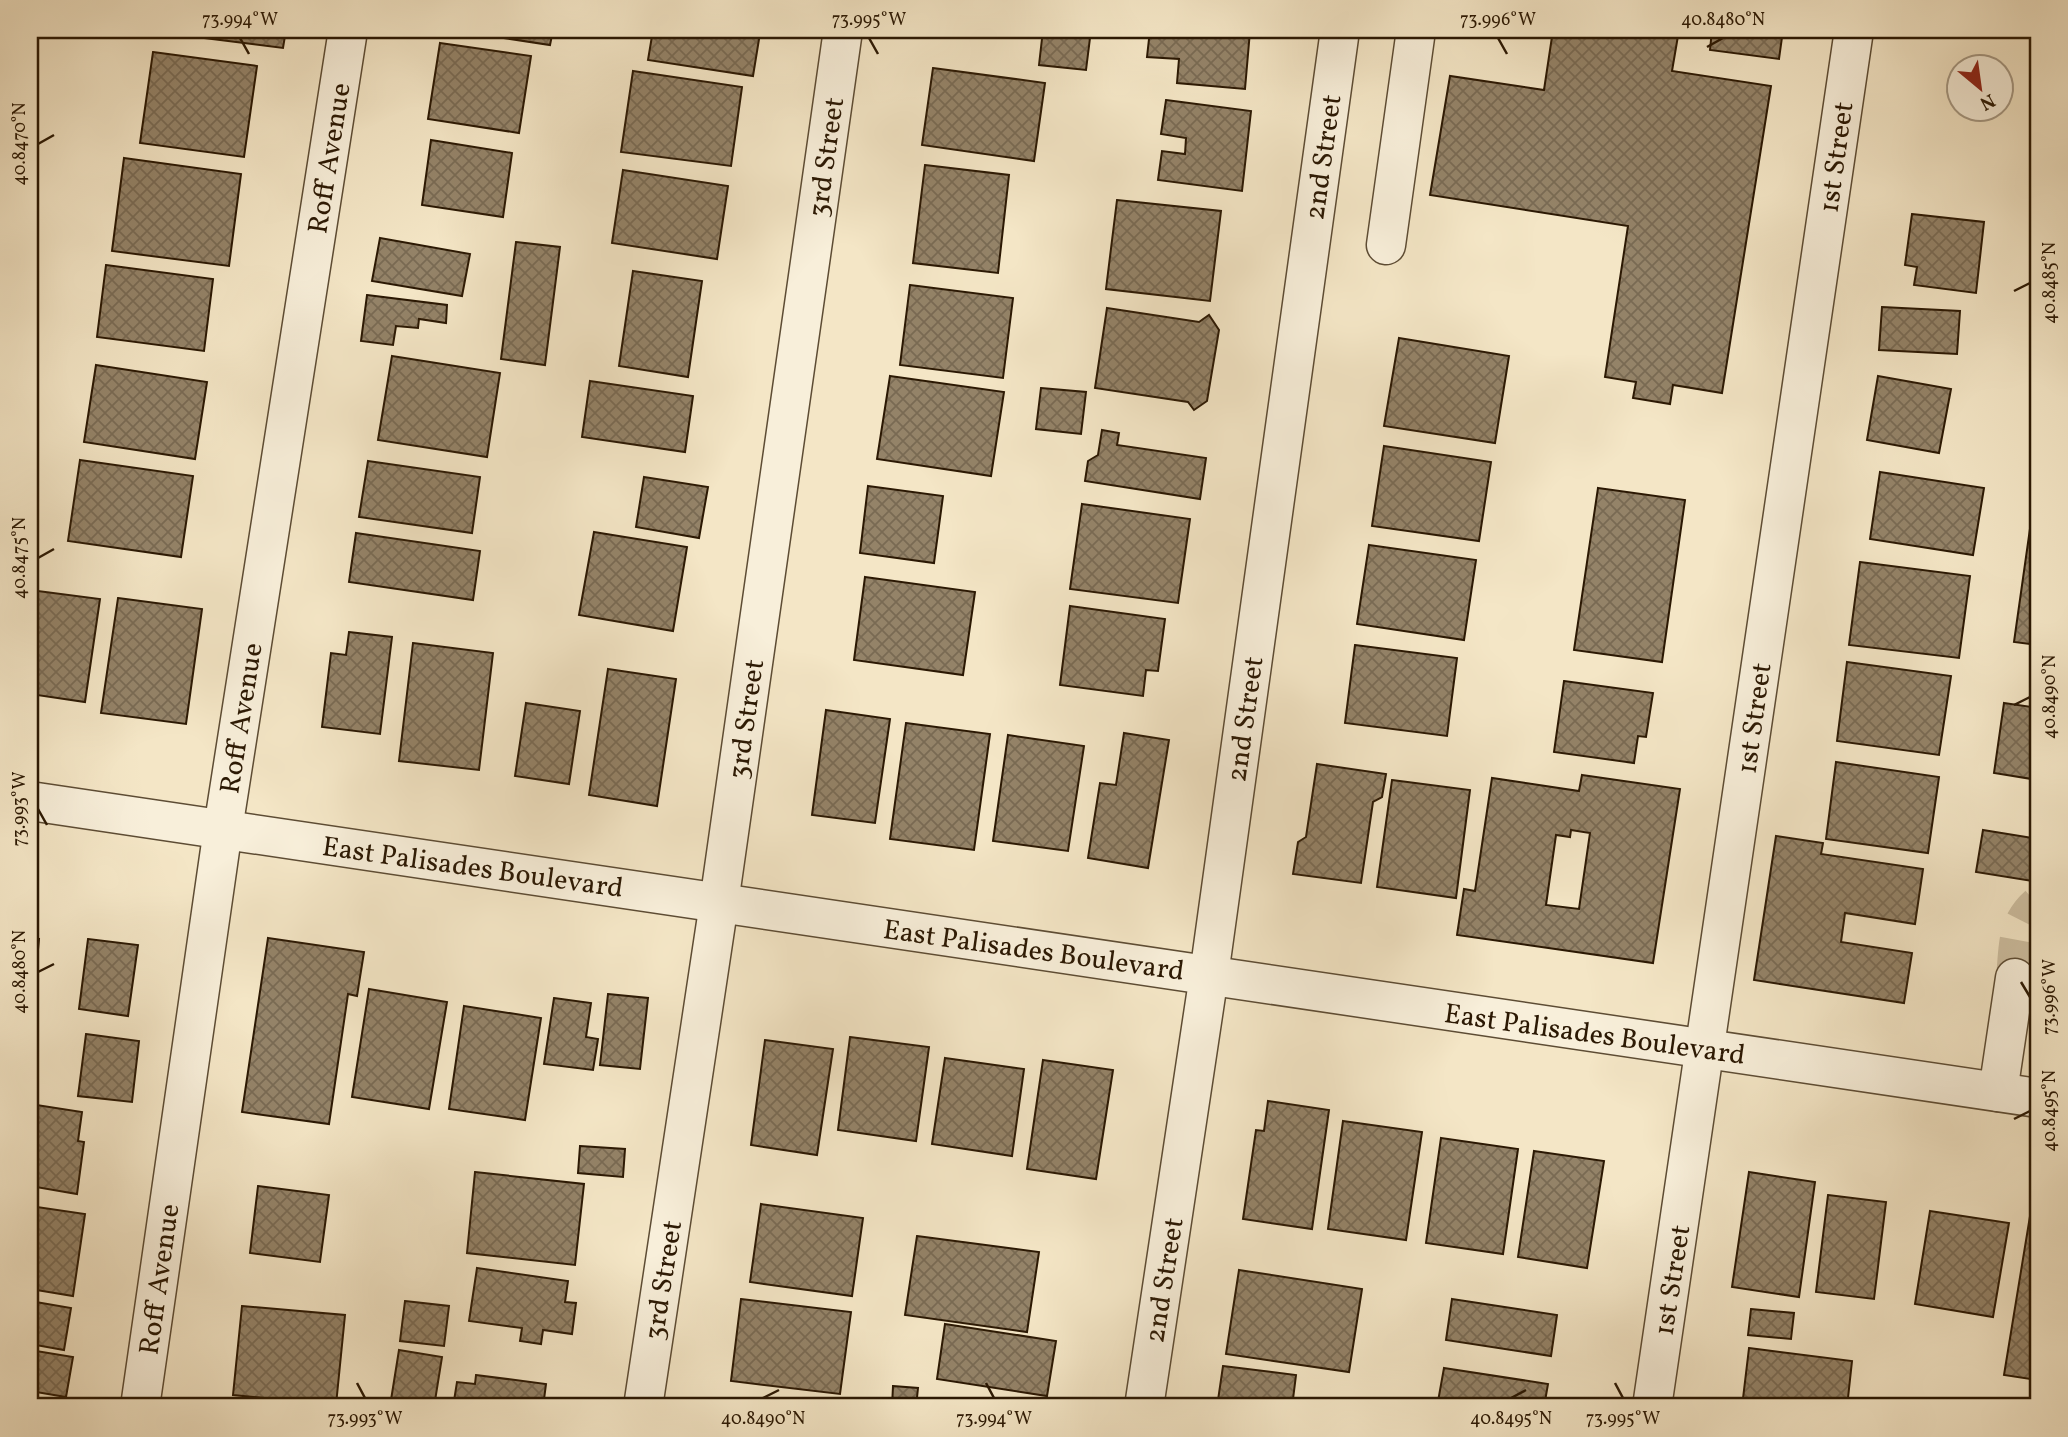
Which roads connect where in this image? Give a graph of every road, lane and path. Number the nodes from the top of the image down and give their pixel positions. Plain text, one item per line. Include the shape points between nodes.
1 (348, 30) edge
2 (843, 30) edge
3 (1340, 30) edge
4 (1416, 30) edge
5 (1854, 30) edge
6 (1386, 245) dead end
7 (30, 801) edge
8 (223, 829) junction
9 (719, 903) junction
10 (1209, 975) junction
11 (2015, 978) tunnel mouth
12 (1706, 1049) junction
13 (1998, 1092) junction
14 (2038, 1098) edge
15 (140, 1407) edge
16 (643, 1407) edge
17 (1144, 1407) edge
18 (1652, 1407) edge

1 - 8 street, Roff Avenue
2 - 9 street, 3rd Street
3 - 10 street, 2nd Street
4 - 6 street
5 - 12 street, 1st Street
7 - 8 street, East Palisades Boulevard
8 - 9 street, East Palisades Boulevard
8 - 15 street, Roff Avenue
9 - 10 street, East Palisades Boulevard
9 - 16 street, 3rd Street
10 - 12 street, East Palisades Boulevard
10 - 17 street, 2nd Street
11 - 13 street
12 - 13 street, East Palisades Boulevard
12 - 18 street, 1st Street
13 - 14 street, East Palisades Boulevard

